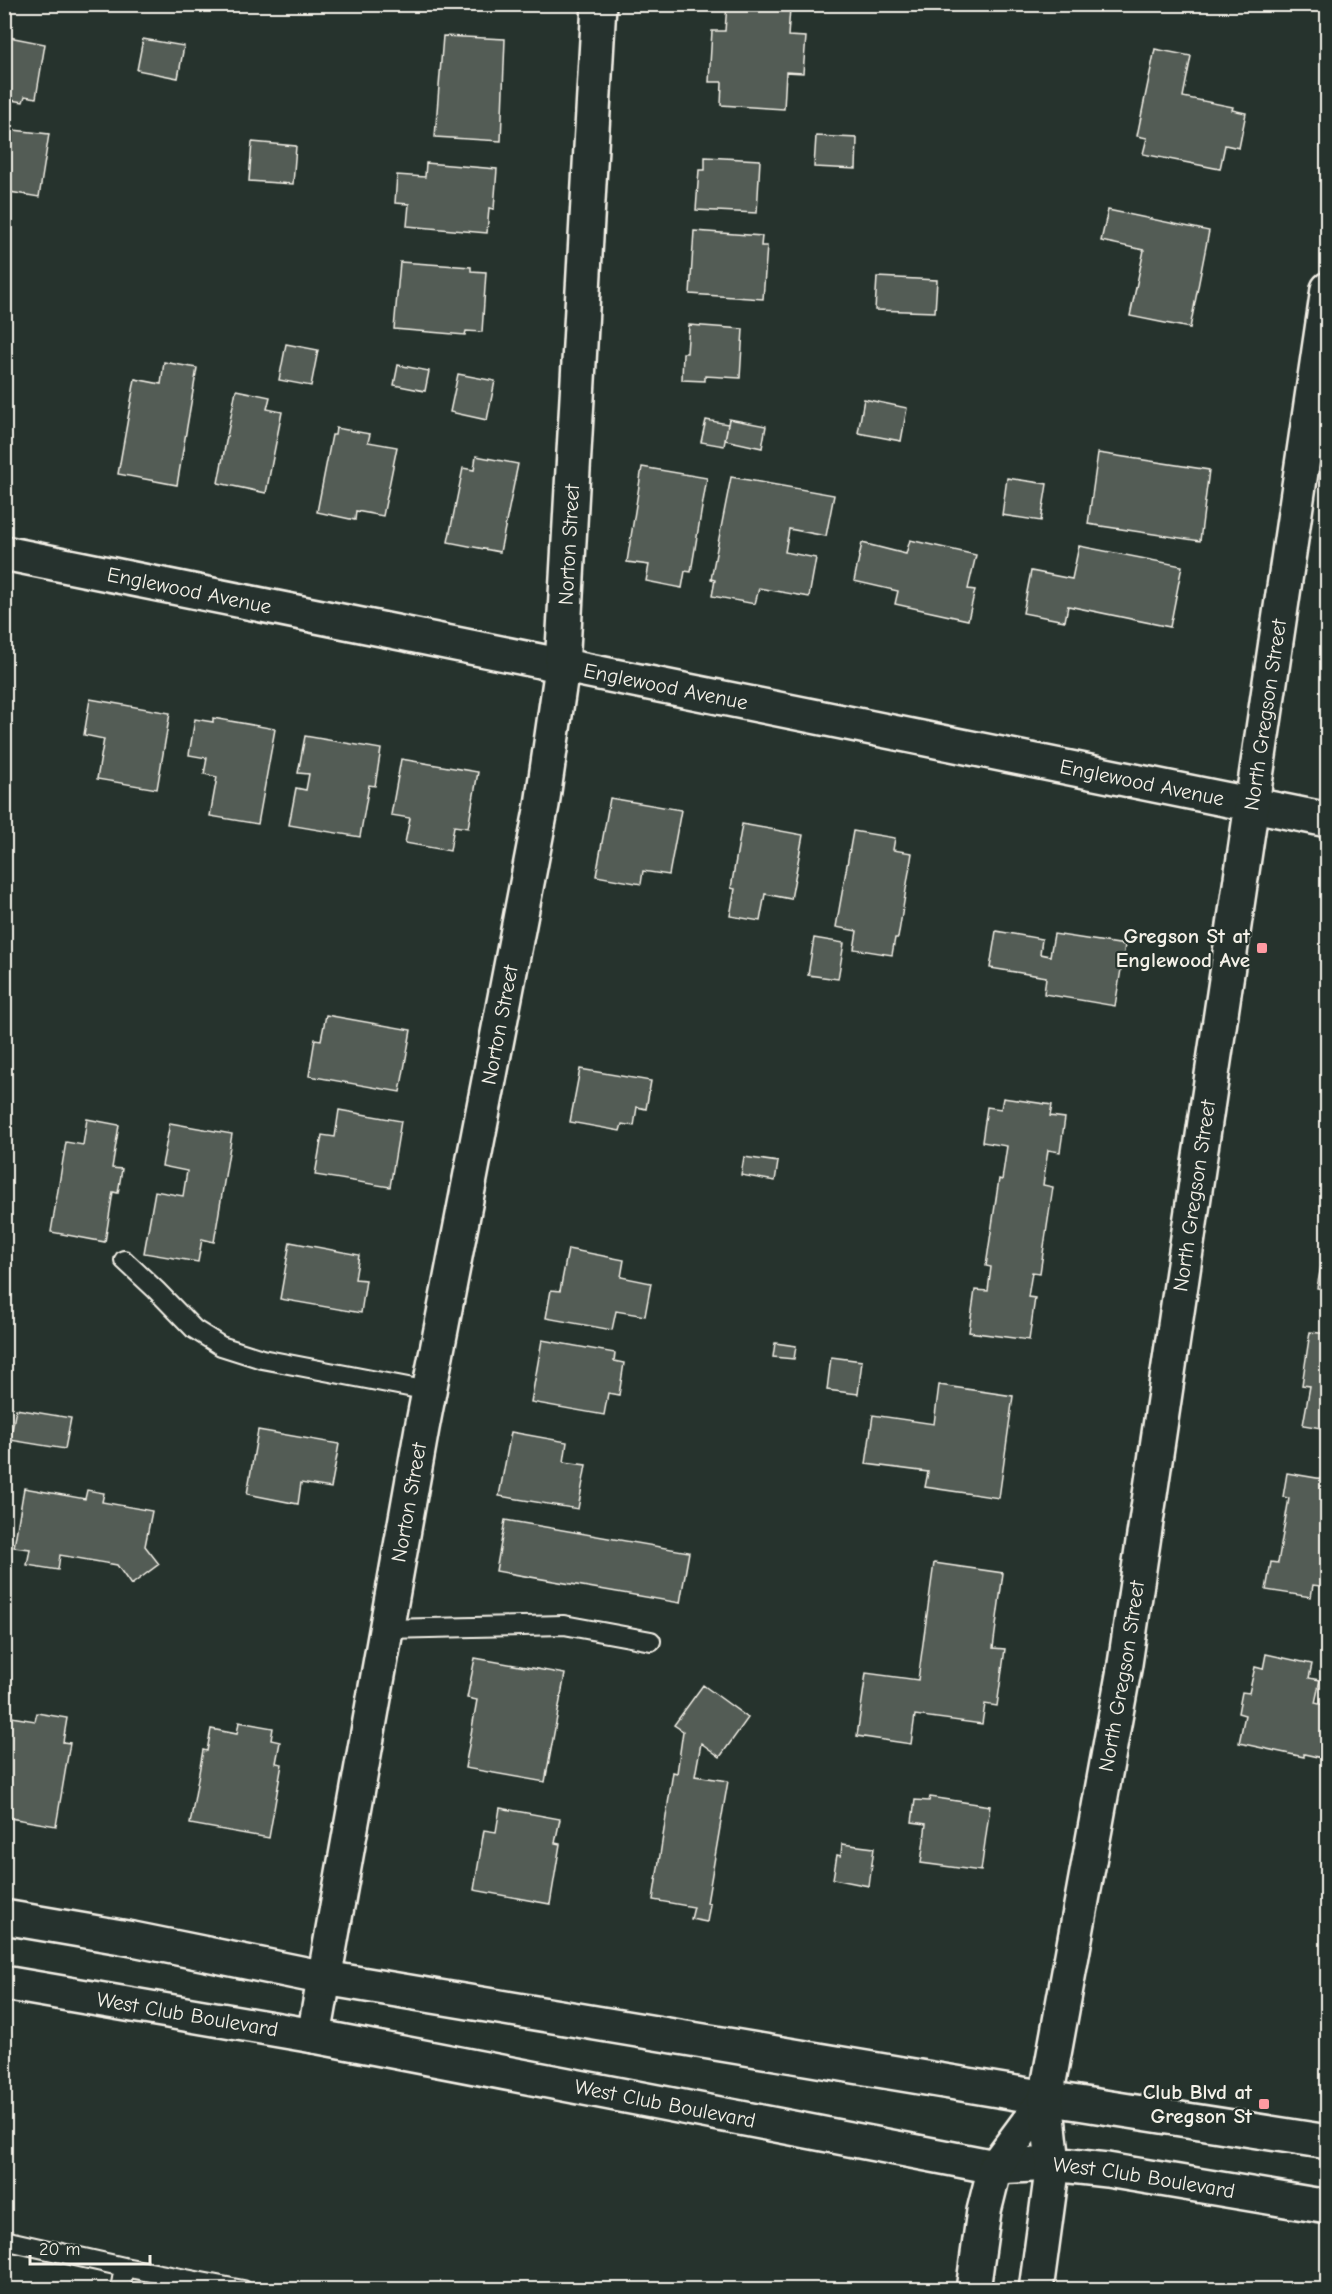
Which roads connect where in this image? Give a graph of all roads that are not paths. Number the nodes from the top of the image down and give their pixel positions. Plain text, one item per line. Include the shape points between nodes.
1 (599, 4) edge
2 (1328, 289) edge
3 (4, 553) edge
4 (562, 667) junction
5 (1251, 805) junction
6 (1328, 820) edge
7 (124, 1260) dead end
8 (429, 1391) junction
9 (386, 1629) junction
10 (651, 1641) dead end
11 (4, 1917) edge
12 (325, 1978) junction
13 (4, 1983) edge
14 (314, 2036) junction
15 (1046, 2098) junction
16 (1328, 2142) edge
17 (1053, 2164) junction
18 (995, 2167) junction
19 (1328, 2207) edge
20 (4, 2240) edge
21 (124, 2267) junction
22 (120, 2289) edge
23 (243, 2289) edge
24 (973, 2289) edge
25 (1035, 2289) edge

1 - 4 main road, Norton Street
2 - 5 main road, North Gregson Street
3 - 4 main road, Englewood Avenue
4 - 5 main road, Englewood Avenue
4 - 8 main road, Norton Street via 542,805
5 - 6 main road, Englewood Avenue
5 - 15 main road, North Gregson Street via 1125,1664
7 - 8 lane via 194,1329 221,1346 262,1359
8 - 9 main road, Norton Street
9 - 10 lane via 564,1625
9 - 12 main road, Norton Street
11 - 12 main road
12 - 14 main road, Norton Street
12 - 15 main road
13 - 14 main road, West Club Boulevard
14 - 18 main road, West Club Boulevard
15 - 16 main road
15 - 17 main road, North Gregson Street
15 - 18 main road, North Gregson Street
17 - 18 main road, West Club Boulevard
17 - 19 main road, West Club Boulevard
17 - 25 main road, North Gregson Street
18 - 24 main road, North Gregson Street via 984,2211
20 - 21 lane
21 - 22 lane
21 - 23 lane

